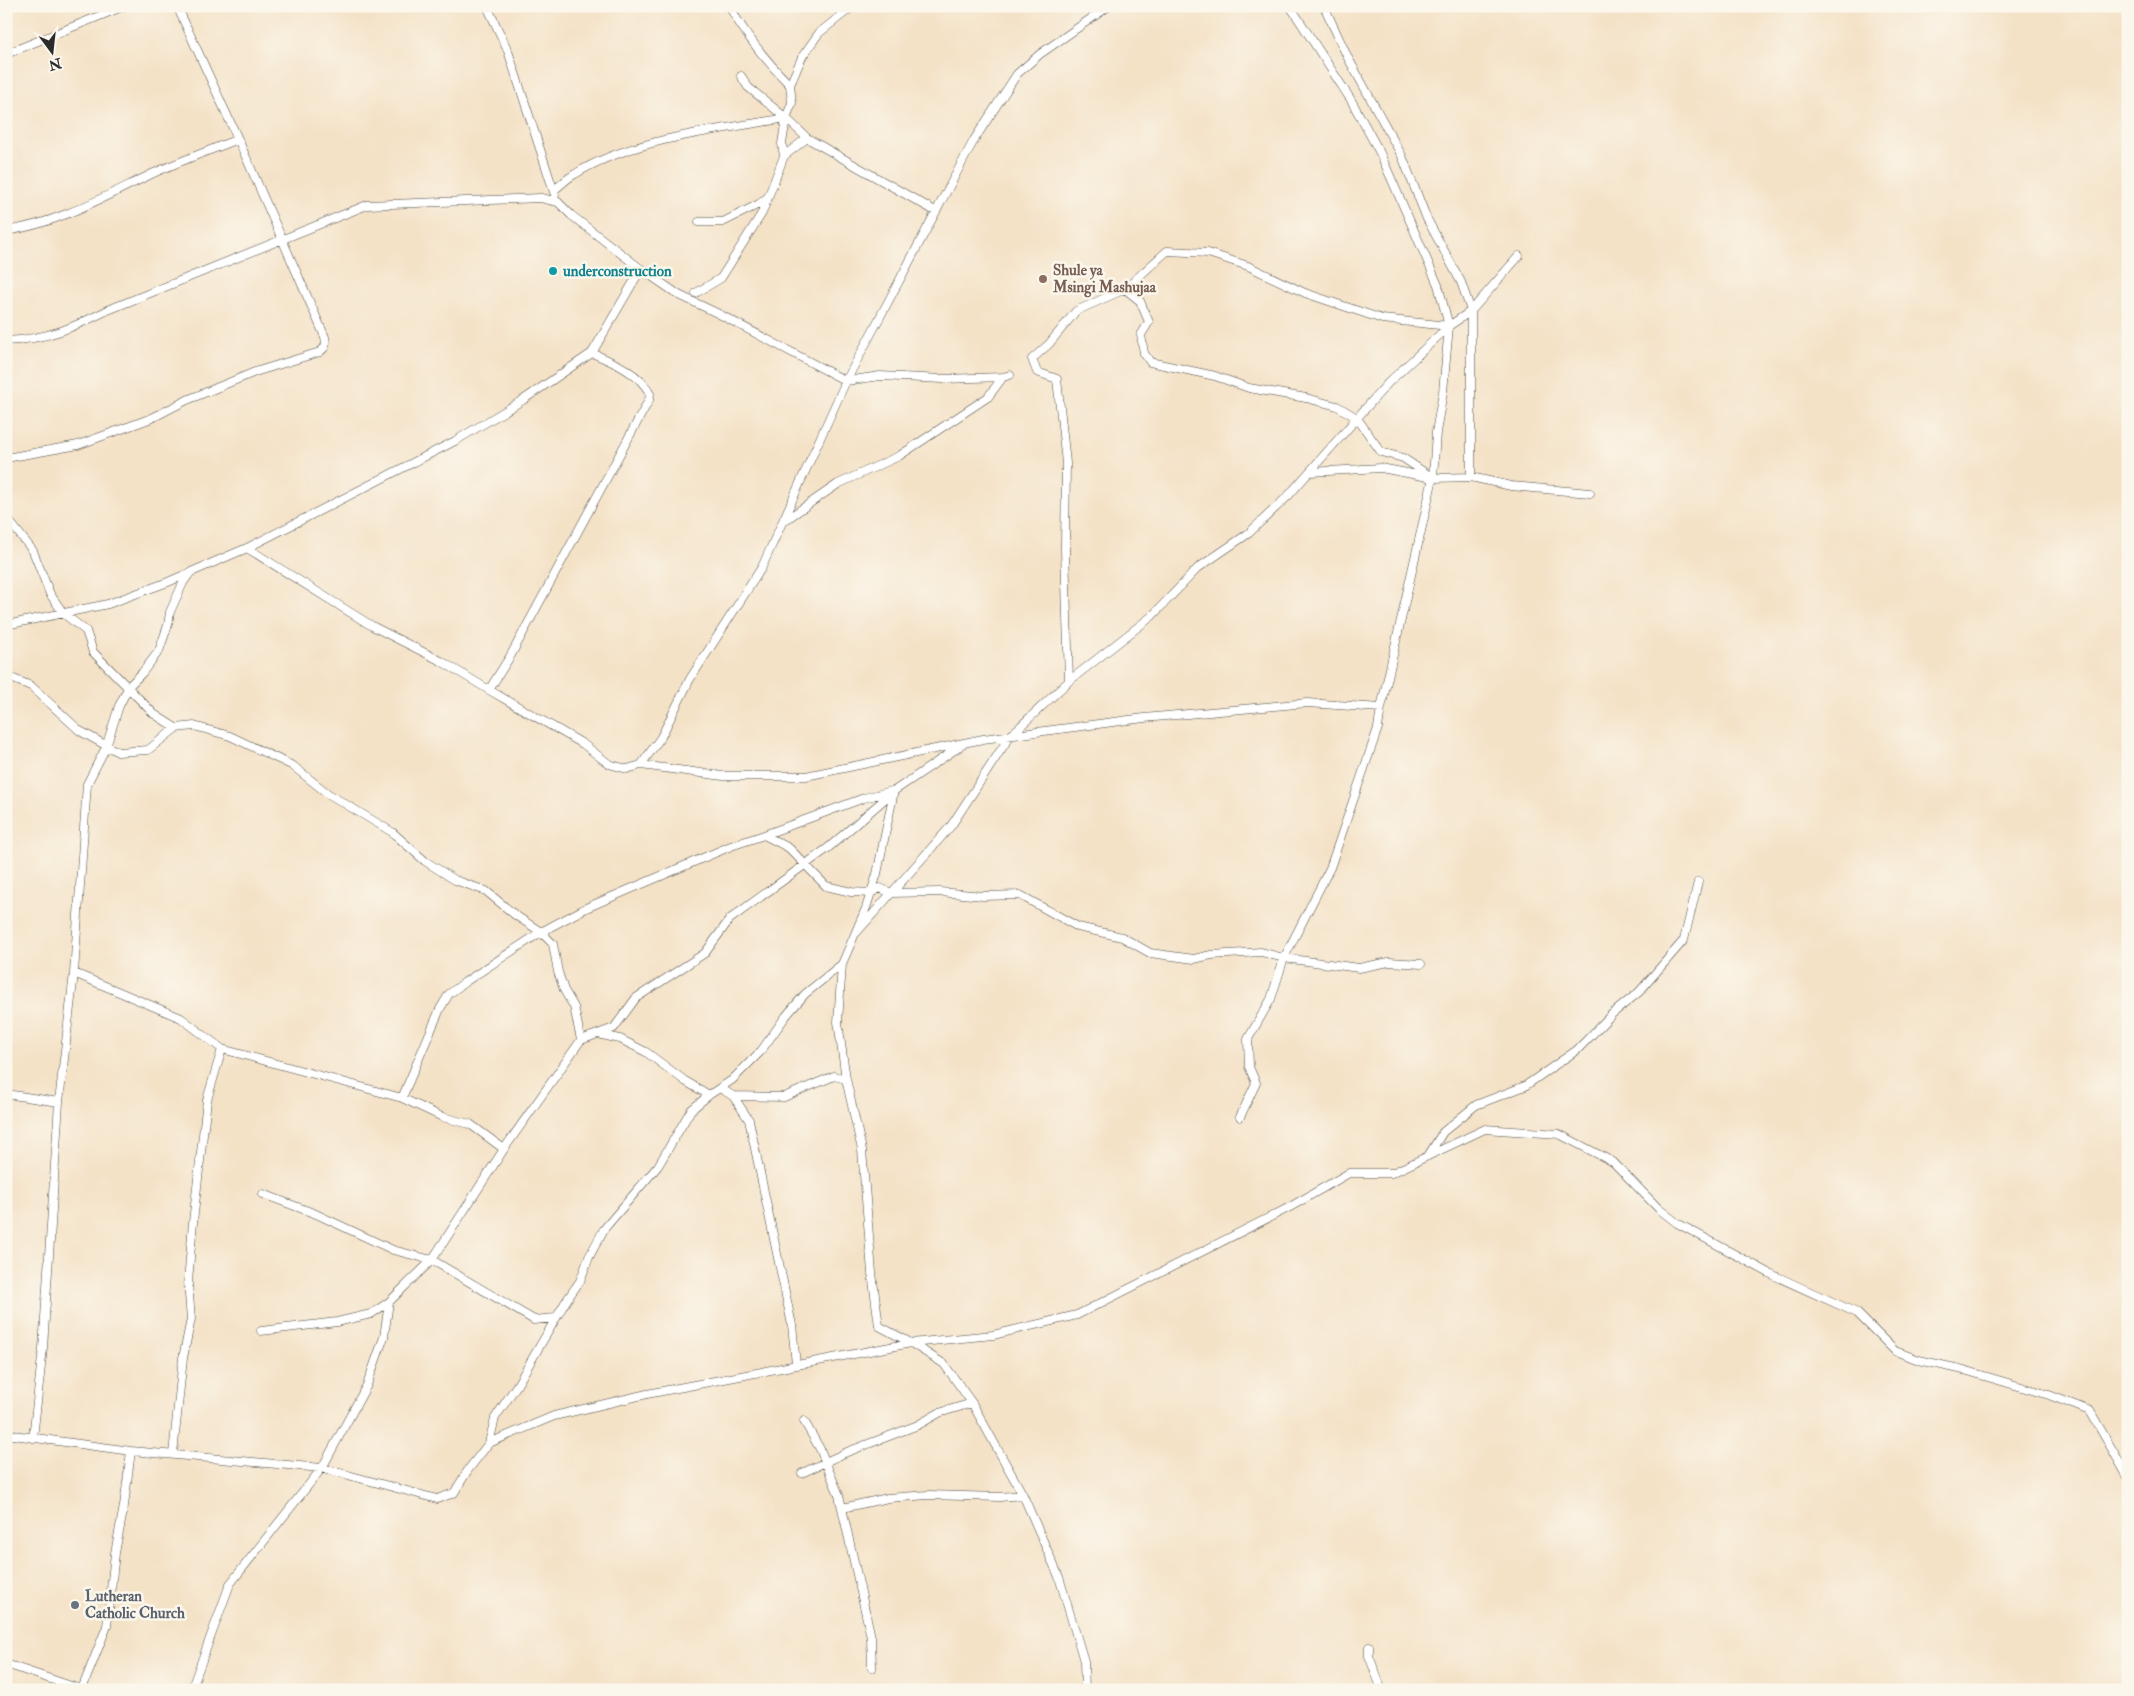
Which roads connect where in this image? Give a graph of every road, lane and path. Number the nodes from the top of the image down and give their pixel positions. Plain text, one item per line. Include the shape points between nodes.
1 (124, 6) edge
2 (177, 6) edge
3 (487, 6) edge
4 (729, 6) edge
5 (853, 6) edge
6 (1110, 6) edge
7 (1290, 6) edge
8 (1324, 6) edge
9 (6, 54) edge
10 (741, 76) dead end
11 (790, 85) junction
12 (786, 118) junction
13 (807, 138) junction
14 (238, 139) junction
15 (784, 156) junction
16 (554, 190) junction
17 (767, 198) junction
18 (558, 202) junction
19 (935, 211) junction
20 (699, 222) dead end
21 (6, 231) edge
22 (282, 238) junction
23 (1519, 256) dead end
24 (641, 269) junction
25 (1125, 289) junction
26 (696, 293) dead end
27 (1471, 311) junction
28 (1449, 326) junction
29 (6, 341) edge
30 (592, 353) junction
31 (846, 381) junction
32 (1357, 418) junction
33 (6, 458) edge
34 (1310, 472) junction
35 (1471, 477) junction
36 (1433, 478) junction
37 (1590, 493) dead end
38 (6, 517) edge
39 (783, 522) junction
40 (247, 548) junction
41 (190, 573) junction
42 (64, 614) junction
43 (6, 625) edge
44 (6, 676) edge
45 (1070, 681) junction
46 (129, 686) junction
47 (489, 690) junction
48 (1381, 708) junction
49 (176, 728) junction
50 (1010, 736) junction
51 (964, 744) junction
52 (106, 747) junction
53 (641, 765) junction
54 (894, 791) junction
55 (764, 834) junction
56 (805, 865) junction
57 (1698, 882) dead end
58 (871, 893) junction
59 (891, 893) junction
60 (541, 932) junction
61 (853, 936) junction
62 (1284, 958) junction
63 (842, 964) junction
64 (1421, 964) dead end
65 (74, 972) junction
66 (597, 1034) junction
67 (581, 1040) junction
68 (222, 1048) junction
69 (846, 1079) junction
70 (720, 1088) junction
71 (6, 1094) edge
72 (709, 1095) junction
73 (733, 1096) junction
74 (402, 1098) junction
75 (59, 1102) junction
76 (1240, 1117) dead end
77 (504, 1149) junction
78 (1428, 1156) junction
79 (263, 1194) dead end
80 (432, 1260) junction
81 (390, 1302) junction
82 (555, 1318) junction
83 (261, 1331) dead end
84 (911, 1342) junction
85 (796, 1364) junction
86 (972, 1403) junction
87 (804, 1421) dead end
88 (6, 1434) edge
89 (33, 1438) junction
90 (488, 1443) junction
91 (131, 1451) junction
92 (174, 1454) junction
93 (825, 1462) junction
94 (322, 1468) junction
95 (802, 1473) dead end
96 (2128, 1477) edge
97 (1023, 1495) junction
98 (842, 1508) junction
99 (1369, 1647) dead end
100 (6, 1664) edge
101 (872, 1668) dead end
102 (82, 1690) edge
103 (191, 1690) edge
104 (1085, 1690) edge
105 (1382, 1690) edge

1 - 9 street
2 - 14 street
3 - 16 street via 508,51
4 - 11 street via 764,60
5 - 11 street via 819,33 802,57
6 - 19 street via 1040,54 1017,74 974,140
7 - 28 street via 1351,100 1380,153 1438,285
8 - 27 street via 1402,156 1427,219 1461,282
10 - 12 street via 748,87
11 - 12 street via 792,103
12 - 13 street
12 - 15 street via 782,144
12 - 16 street via 666,140 618,153 575,174
13 - 15 street
13 - 19 street
14 - 21 street via 75,210 31,227
14 - 22 street
15 - 17 street
16 - 18 street
17 - 20 street via 723,222
17 - 26 street via 762,213 721,278
18 - 22 street via 542,198 367,205
18 - 24 street
19 - 31 street
22 - 29 street via 74,327 33,340
22 - 33 street via 325,337 326,343 320,352 255,372 152,418 78,445
23 - 27 street
24 - 30 street
24 - 31 street via 679,295
25 - 28 street via 1167,251 1208,253 1248,266 1305,293 1382,319
25 - 32 street via 1140,301 1149,322 1141,335 1144,352 1150,362 1214,376 1249,388 1329,404
25 - 45 street via 1076,311 1032,359 1037,372 1057,379 1066,463 1065,550
27 - 28 street
27 - 35 street
28 - 32 street via 1388,383
28 - 36 street
30 - 40 street via 523,400 454,440
30 - 47 street via 617,364 639,380 648,389 649,400
31 - 39 street
31 - 39 street via 880,376 943,379 1007,376 988,397 899,456 838,484
32 - 34 street
32 - 36 street via 1381,452 1403,458
34 - 36 street via 1381,468
34 - 45 street via 1250,533 1198,568 1152,616
35 - 36 street
35 - 37 street via 1511,486
36 - 48 street
38 - 42 street via 33,551 50,594
39 - 53 street via 762,567 690,679 661,737
40 - 41 street
40 - 47 street via 372,626
41 - 42 street via 108,604
41 - 46 street via 170,612 159,650
42 - 43 street
42 - 46 street via 86,631 93,652
44 - 52 street via 31,686 80,731
45 - 50 street
46 - 49 street via 154,714
46 - 52 street
47 - 53 street via 583,744 609,764 627,769
48 - 50 street via 1307,703 1144,718
48 - 62 street via 1378,728 1330,868
49 - 52 street via 148,750 118,752
49 - 60 street via 194,726 230,736 293,766 327,793 392,832 424,861 455,880 486,891
50 - 51 street
50 - 59 street via 951,826
51 - 53 street via 806,776 723,776
51 - 54 street
52 - 65 street via 87,784
54 - 55 street via 864,798
54 - 56 street
54 - 58 street
55 - 56 street via 790,848
55 - 60 street via 586,908
56 - 58 street via 826,886
56 - 66 street via 730,919 705,953 636,998 614,1028
57 - 78 street via 1684,940 1639,992 1577,1050 1525,1086 1476,1104 1442,1132
58 - 59 street via 880,888
58 - 61 street
59 - 61 street
59 - 62 street via 1020,895 1078,927 1122,937 1150,953 1194,959 1261,952
60 - 67 street via 553,944 558,972 574,1007
60 - 74 street via 449,994
61 - 63 street
62 - 64 street via 1359,968 1389,962
62 - 76 street via 1271,999 1248,1039 1249,1067 1256,1083
63 - 69 street via 838,1022
63 - 70 street via 805,994 761,1051
65 - 68 street via 181,1018
65 - 75 street
66 - 67 street
66 - 72 street via 620,1039 646,1052
67 - 77 street
68 - 74 street
68 - 92 street via 208,1100 193,1222 188,1282 191,1319 183,1358
69 - 73 street via 834,1076 784,1096
69 - 84 street via 862,1150 879,1326
70 - 72 street
70 - 73 street
71 - 75 street
72 - 82 street via 691,1110 658,1166 604,1229 580,1281
73 - 85 street via 749,1120 792,1325
74 - 77 street via 442,1116 470,1124
75 - 89 street via 43,1348
77 - 80 street
78 - 84 street via 1392,1172 1350,1173 1198,1255 1077,1315 993,1335
78 - 96 street via 1485,1129 1559,1134 1613,1162 1676,1223 1771,1274 1857,1314 1895,1351 2049,1395 2090,1411
79 - 80 street via 316,1214 393,1250
80 - 81 street
80 - 82 street via 534,1320
81 - 83 street via 371,1314 337,1322
81 - 94 street via 384,1337 367,1385
82 - 90 street via 495,1418
84 - 85 street
84 - 86 street via 944,1364
85 - 90 street via 554,1416
86 - 93 street via 939,1413 918,1425
86 - 97 street
87 - 93 street
88 - 89 street
89 - 91 street
90 - 94 street via 454,1492 437,1499
91 - 92 street
91 - 102 street via 106,1626
92 - 94 street
93 - 95 street
93 - 98 street
94 - 103 street via 230,1584
97 - 98 street via 912,1496
97 - 104 street via 1059,1578 1084,1661
98 - 101 street via 871,1637
99 - 105 street via 1369,1656
100 - 102 street

